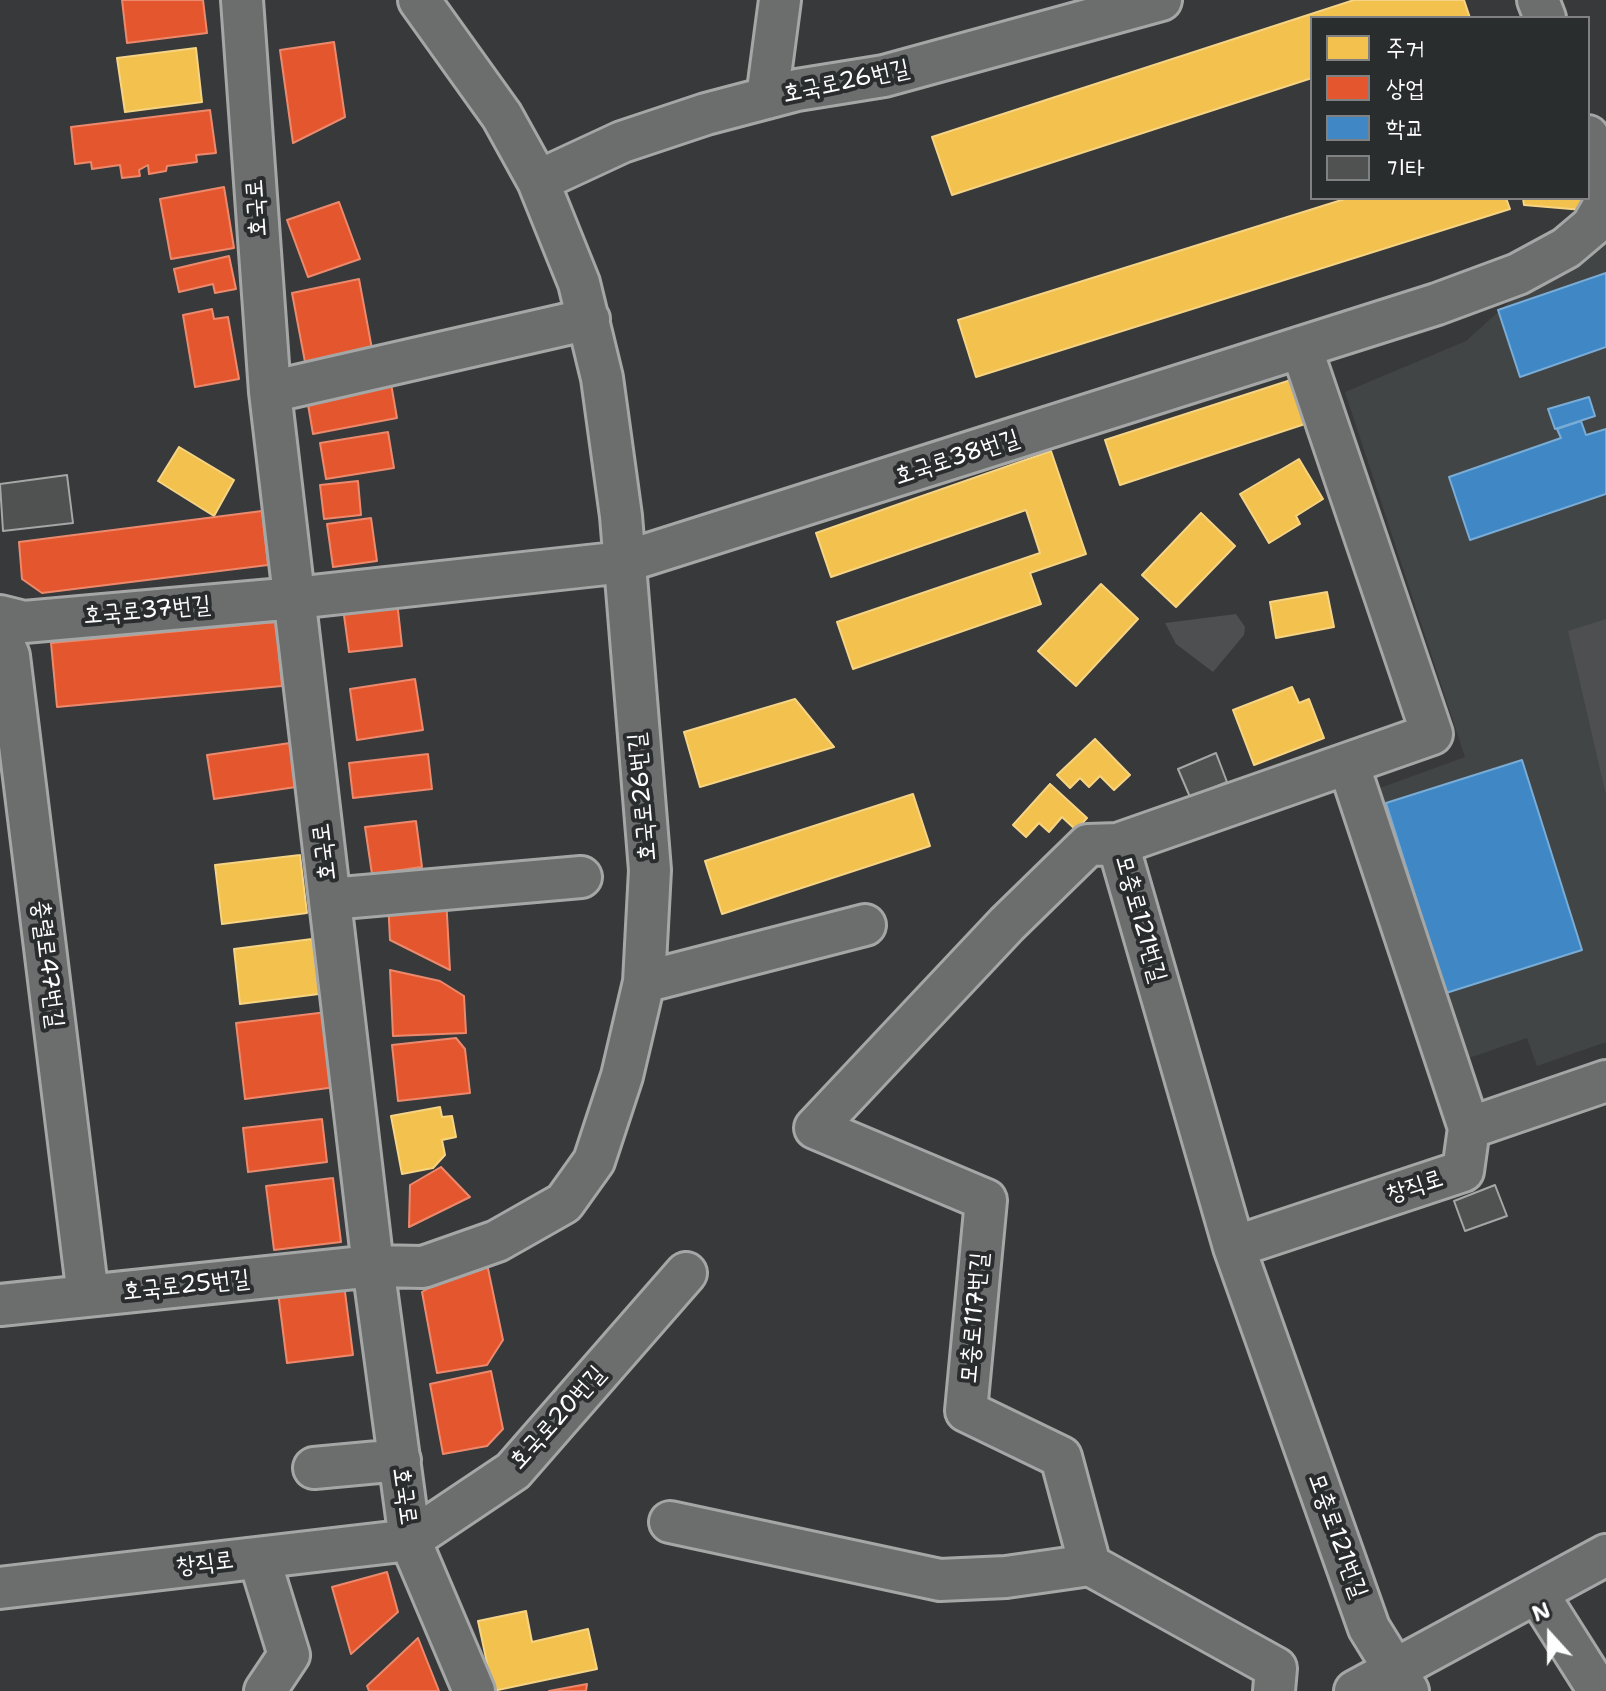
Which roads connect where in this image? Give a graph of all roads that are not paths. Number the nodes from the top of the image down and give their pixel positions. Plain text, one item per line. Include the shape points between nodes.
1 (242, 0) edge
2 (419, 0) edge
3 (780, 0) edge
4 (1161, 0) edge
5 (767, 98) junction
6 (1590, 141) edge
7 (538, 181) junction
8 (589, 319) junction
9 (1301, 347) junction
10 (270, 392) junction
11 (624, 562) junction
12 (295, 598) junction
13 (0, 616) edge
14 (0, 634) edge
15 (1349, 766) junction
16 (1118, 844) junction
17 (581, 877) dead end
18 (330, 899) junction
19 (865, 925) dead end
20 (644, 982) junction
21 (1606, 1081) edge
22 (1469, 1128) junction
23 (1234, 1247) junction
24 (373, 1266) junction
25 (686, 1273) dead end
26 (88, 1296) junction
27 (0, 1305) edge
28 (400, 1460) junction
29 (314, 1468) dead end
30 (670, 1522) dead end
31 (410, 1540) junction
32 (1606, 1555) edge
33 (259, 1558) junction
34 (1090, 1565) junction
35 (0, 1588) edge
36 (1537, 1593) junction
37 (1402, 1681) edge
38 (265, 1691) edge
39 (474, 1691) edge
40 (1274, 1691) edge
41 (1355, 1691) edge
42 (1599, 1691) edge

1 - 10 street, 호국로
2 - 7 street, 호국로26번길 via 502,116
3 - 5 street
4 - 5 street, 호국로26번길 via 884,76
5 - 7 street, 호국로26번길 via 622,142
6 - 9 street, 호국로38번길 via 1603,177 1605,203 1592,226 1566,248 1518,274
7 - 8 street, 호국로26번길
8 - 10 street
8 - 11 street, 호국로26번길 via 602,378
9 - 11 street, 호국로38번길
9 - 15 street, 모충로121번길 via 1432,734
10 - 12 street, 호국로
11 - 12 street, 호국로38번길
11 - 20 street, 호국로26번길 via 650,870
12 - 13 street, 호국로37번길 via 24,622
12 - 18 street, 호국로
14 - 26 street, 충렬로47번길 via 9,656
15 - 16 street, 모충로121번길
15 - 22 street
16 - 23 street, 모충로121번길
16 - 34 street, 모충로117번길 via 1088,845 815,1128 986,1200 966,1411 1061,1457
17 - 18 street
18 - 24 street, 호국로
19 - 20 street
20 - 24 street, 호국로26번길 via 622,1076 594,1161 564,1203 497,1241 423,1267
21 - 22 street
22 - 23 street, 창직로 via 1463,1171
23 - 37 street, 모충로121번길 via 1369,1628
24 - 26 street, 호국로25번길
24 - 28 street, 호국로
25 - 31 street, 호국로20번길 via 513,1471
26 - 27 street, 호국로25번길
28 - 29 street
28 - 31 street, 호국로
30 - 34 street via 940,1580
31 - 33 street, 창직로
31 - 39 street, 호국로
32 - 36 street
33 - 35 street, 창직로
33 - 38 street via 289,1655
34 - 40 street via 1276,1668
36 - 37 street
36 - 42 street
37 - 41 street

